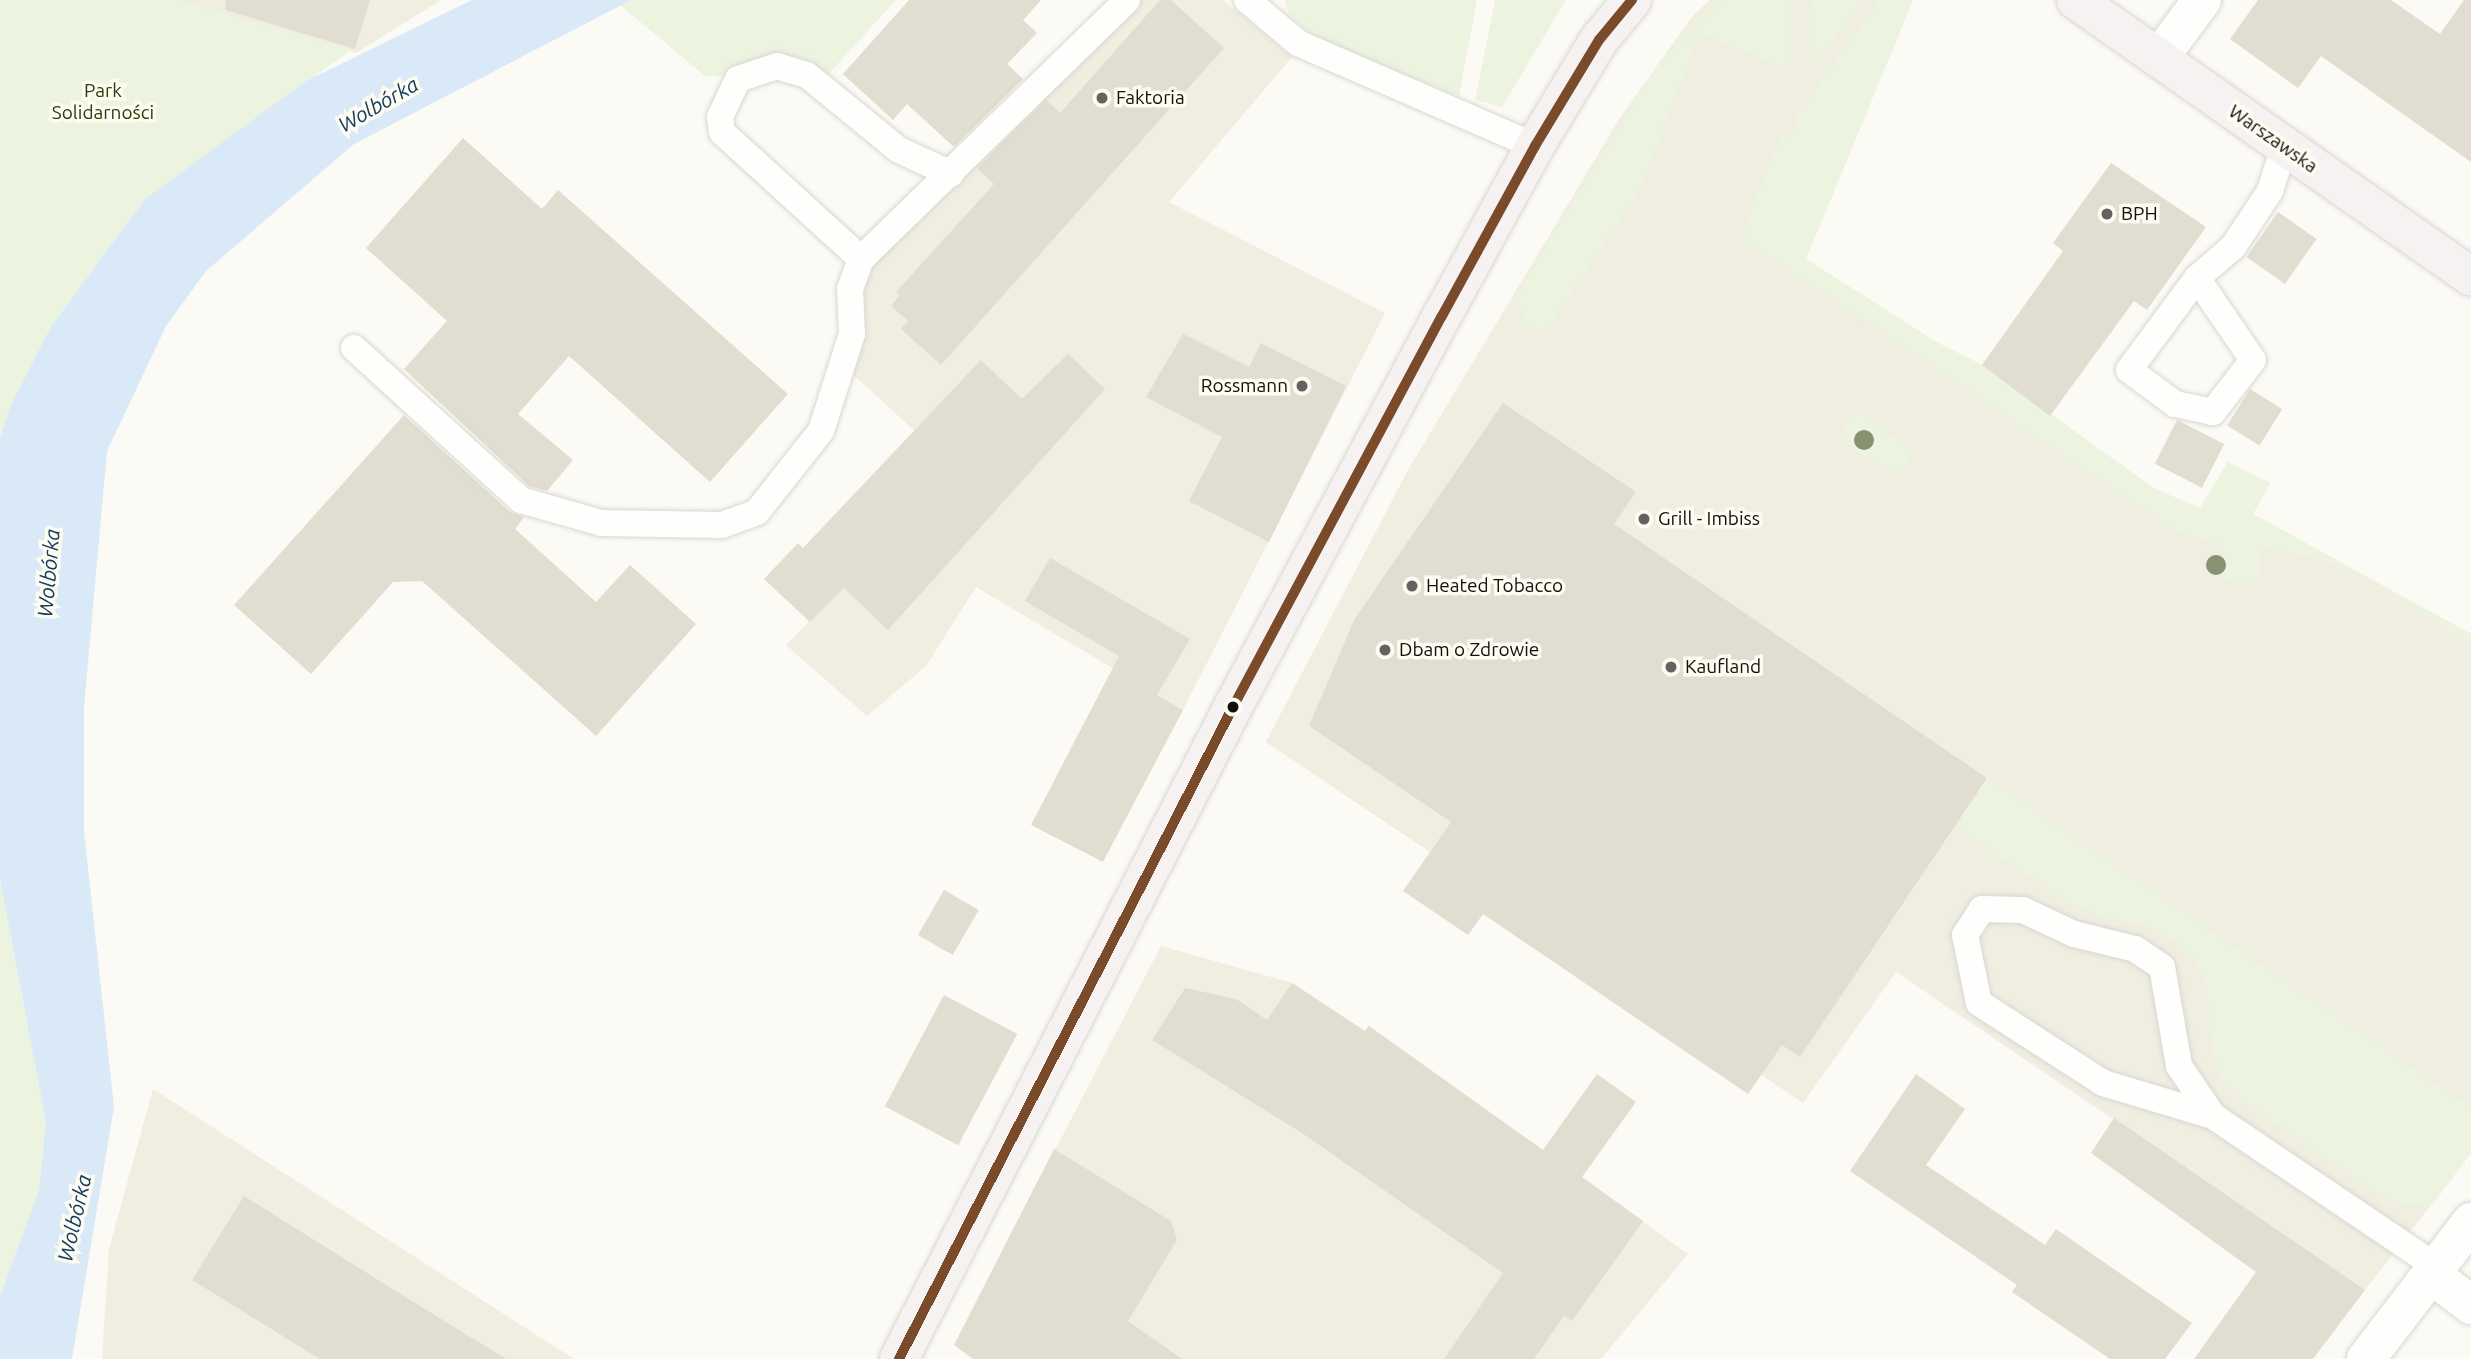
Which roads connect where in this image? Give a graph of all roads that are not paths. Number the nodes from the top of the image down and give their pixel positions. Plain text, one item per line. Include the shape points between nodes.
1 (1127, 0) edge
2 (1247, 0) edge
3 (1619, 0) edge
4 (1632, 0) edge
5 (2076, 0) edge
6 (2202, 0) edge
7 (1599, 40) junction
8 (2159, 58) junction
9 (1535, 146) junction
10 (2284, 147) junction
11 (951, 174) junction
12 (861, 259) junction
13 (2471, 276) edge
14 (2197, 278) junction
15 (354, 348) dead end
16 (2213, 1116) junction
17 (2471, 1222) edge
18 (2434, 1271) junction
19 (2471, 1305) edge
20 (899, 1359) edge
21 (2366, 1359) edge

1 - 11 lane
2 - 9 lane via 1298,43
3 - 7 street
4 - 7 street
5 - 8 street, Warszawska
6 - 8 street
7 - 9 street
8 - 10 street, Warszawska
9 - 20 street via 1233,707
10 - 13 street, Warszawska
10 - 14 lane via 2263,202 2233,247
11 - 12 lane
11 - 12 lane via 899,150 807,75 777,66 738,79 720,117 722,132
12 - 15 lane via 850,289 852,334 821,431 757,512 722,525 601,523 521,500
14 - 14 lane via 2129,370 2175,404 2213,412 2253,359
16 - 16 lane via 2103,1083 1979,1003 1965,935 1982,909 2023,911 2074,934 2135,948 2162,967 2179,1066
16 - 18 lane
17 - 18 street
18 - 19 street
18 - 21 street

